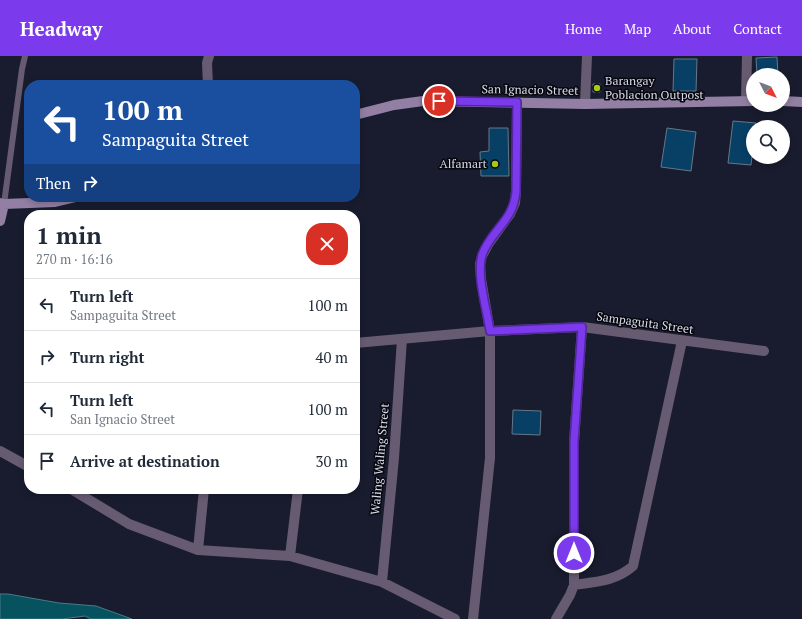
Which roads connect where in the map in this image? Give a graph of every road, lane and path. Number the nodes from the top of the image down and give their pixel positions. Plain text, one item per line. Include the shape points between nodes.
1 (25, 56) edge
2 (209, 56) edge
3 (587, 56) edge
4 (748, 56) edge
5 (749, 68) edge
6 (208, 80) edge
7 (746, 101) edge
8 (790, 101) edge
9 (517, 102) junction
10 (802, 102) edge
11 (585, 104) junction
12 (360, 114) edge
13 (55, 202) edge
14 (2, 204) edge
15 (0, 221) edge
16 (582, 327) junction
17 (490, 331) junction
18 (402, 339) junction
19 (682, 341) junction
20 (360, 343) edge
21 (764, 351) dead end
22 (0, 451) edge
23 (24, 464) edge
24 (80, 494) edge
25 (204, 494) edge
26 (297, 494) edge
27 (198, 550) junction
28 (290, 556) junction
29 (382, 582) junction
30 (574, 584) junction
31 (455, 619) edge
32 (473, 619) edge
33 (556, 619) edge

1 - 14 lane
2 - 6 street
3 - 11 street
4 - 5 street
7 - 11 main road, San Ignacio Street
8 - 10 main road
9 - 11 main road, San Ignacio Street
9 - 12 main road, San Ignacio Street via 424,101
9 - 17 street via 515,203 485,249 480,264
13 - 14 main road
14 - 15 main road
16 - 17 street, Sampaguita Street
16 - 19 street, Sampaguita Street
16 - 30 street via 574,442
17 - 18 street, Sampaguita Street
17 - 32 street via 490,458
18 - 20 street, Sampaguita Street
18 - 29 street, Waling Waling Street
19 - 21 street, Sampaguita Street
19 - 30 street via 633,566 625,573 605,581
22 - 23 street
24 - 27 street via 129,524
25 - 27 street
26 - 28 street
27 - 28 street
28 - 29 street
29 - 31 street
30 - 33 street

